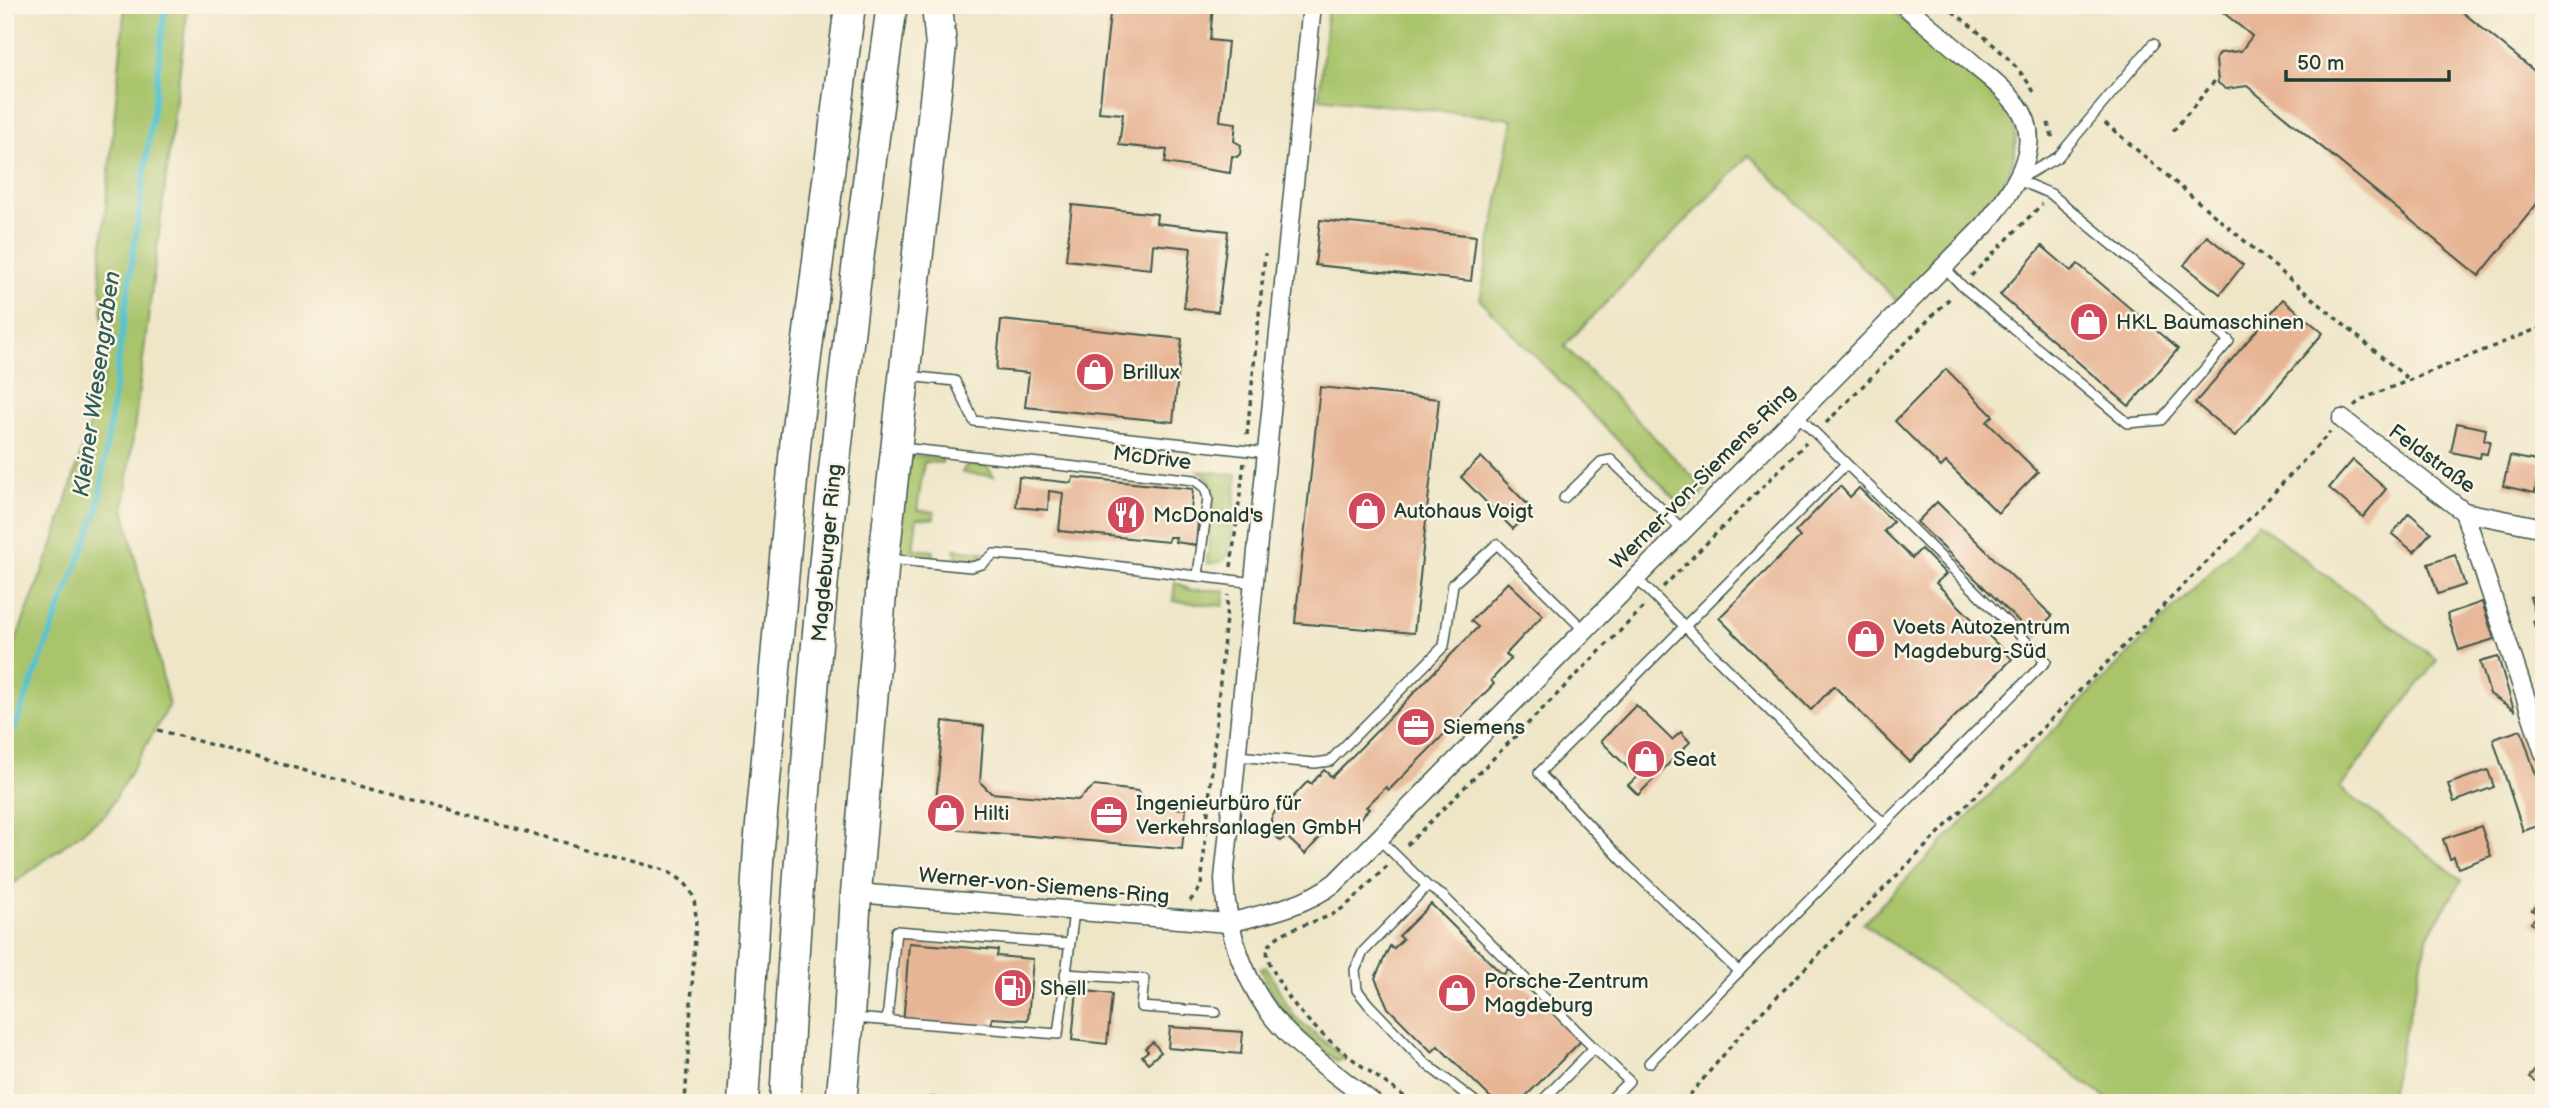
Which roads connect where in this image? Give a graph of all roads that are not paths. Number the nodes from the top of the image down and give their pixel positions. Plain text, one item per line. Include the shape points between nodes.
1 (850, 5) edge
2 (892, 5) edge
3 (937, 5) edge
4 (1312, 5) edge
5 (1904, 5) edge
6 (2153, 44) dead end
7 (2018, 180) junction
8 (1944, 267) junction
9 (903, 376) junction
10 (1797, 415) junction
11 (2342, 419) road end
12 (896, 447) junction
13 (1268, 453) junction
14 (1846, 464) junction
15 (1564, 498) dead end
16 (2464, 512) junction
17 (2544, 528) edge
18 (1683, 530) junction
19 (884, 558) junction
20 (1198, 575) junction
21 (1636, 578) junction
22 (1255, 583) junction
23 (1685, 626) junction
24 (1584, 630) junction
25 (2544, 753) edge
26 (1237, 756) junction
27 (1884, 824) junction
28 (1378, 838) junction
29 (1427, 886) junction
30 (856, 893) junction
31 (1074, 912) junction
32 (1228, 923) junction
33 (1069, 944) junction
34 (1739, 972) junction
35 (1065, 974) junction
36 (1216, 1012) dead end
37 (849, 1018) junction
38 (887, 1021) junction
39 (1594, 1048) junction
40 (1650, 1063) dead end
41 (743, 1103) edge
42 (785, 1103) edge
43 (841, 1103) edge
44 (1373, 1103) edge
45 (1477, 1103) edge
46 (1540, 1103) edge
47 (1607, 1103) edge

1 - 41 highway, Magdeburger Ring via 796,436 759,847
2 - 42 highway, Magdeburger Ring via 837,435 800,844
3 - 9 highway via 941,46
4 - 13 street
5 - 7 street, Werner-von-Siemens-Ring via 2019,107 2028,144
6 - 7 lane via 2058,157
7 - 8 street, Werner-von-Siemens-Ring via 2003,204
7 - 8 lane via 2052,194 2229,341 2161,420 2128,423
8 - 10 street, Werner-von-Siemens-Ring
9 - 12 highway
9 - 13 lane via 955,381 974,421
10 - 14 lane
10 - 18 street, Werner-von-Siemens-Ring
11 - 16 street, Feldstraße
12 - 19 highway
12 - 20 lane, McDrive via 1197,481 1208,494
13 - 22 street
14 - 23 lane
14 - 27 lane via 2046,661
15 - 18 lane via 1601,462 1611,460
16 - 17 street, Feldstraße
16 - 25 street
18 - 21 street, Werner-von-Siemens-Ring
19 - 20 lane via 971,567 994,554
19 - 30 highway
20 - 22 lane
21 - 23 lane
21 - 24 street, Werner-von-Siemens-Ring
22 - 26 street
23 - 27 lane
23 - 34 lane via 1539,773
24 - 26 lane via 1497,544 1453,584 1444,646 1330,761
24 - 28 street, Werner-von-Siemens-Ring
26 - 32 street via 1224,879
27 - 34 lane
28 - 29 lane
28 - 32 street, Werner-von-Siemens-Ring via 1321,893
29 - 39 lane via 1443,896
29 - 45 lane via 1363,952 1355,970 1357,990 1425,1063
30 - 31 street, Werner-von-Siemens-Ring
30 - 37 highway
31 - 32 street, Werner-von-Siemens-Ring
31 - 33 lane
32 - 44 street via 1250,978 1274,1018 1309,1053
33 - 35 lane
33 - 38 lane via 896,931
34 - 40 lane
35 - 36 lane via 1144,979 1141,1007
35 - 38 lane via 1058,1034
37 - 38 lane
37 - 43 highway
39 - 46 lane
39 - 47 lane via 1629,1081

